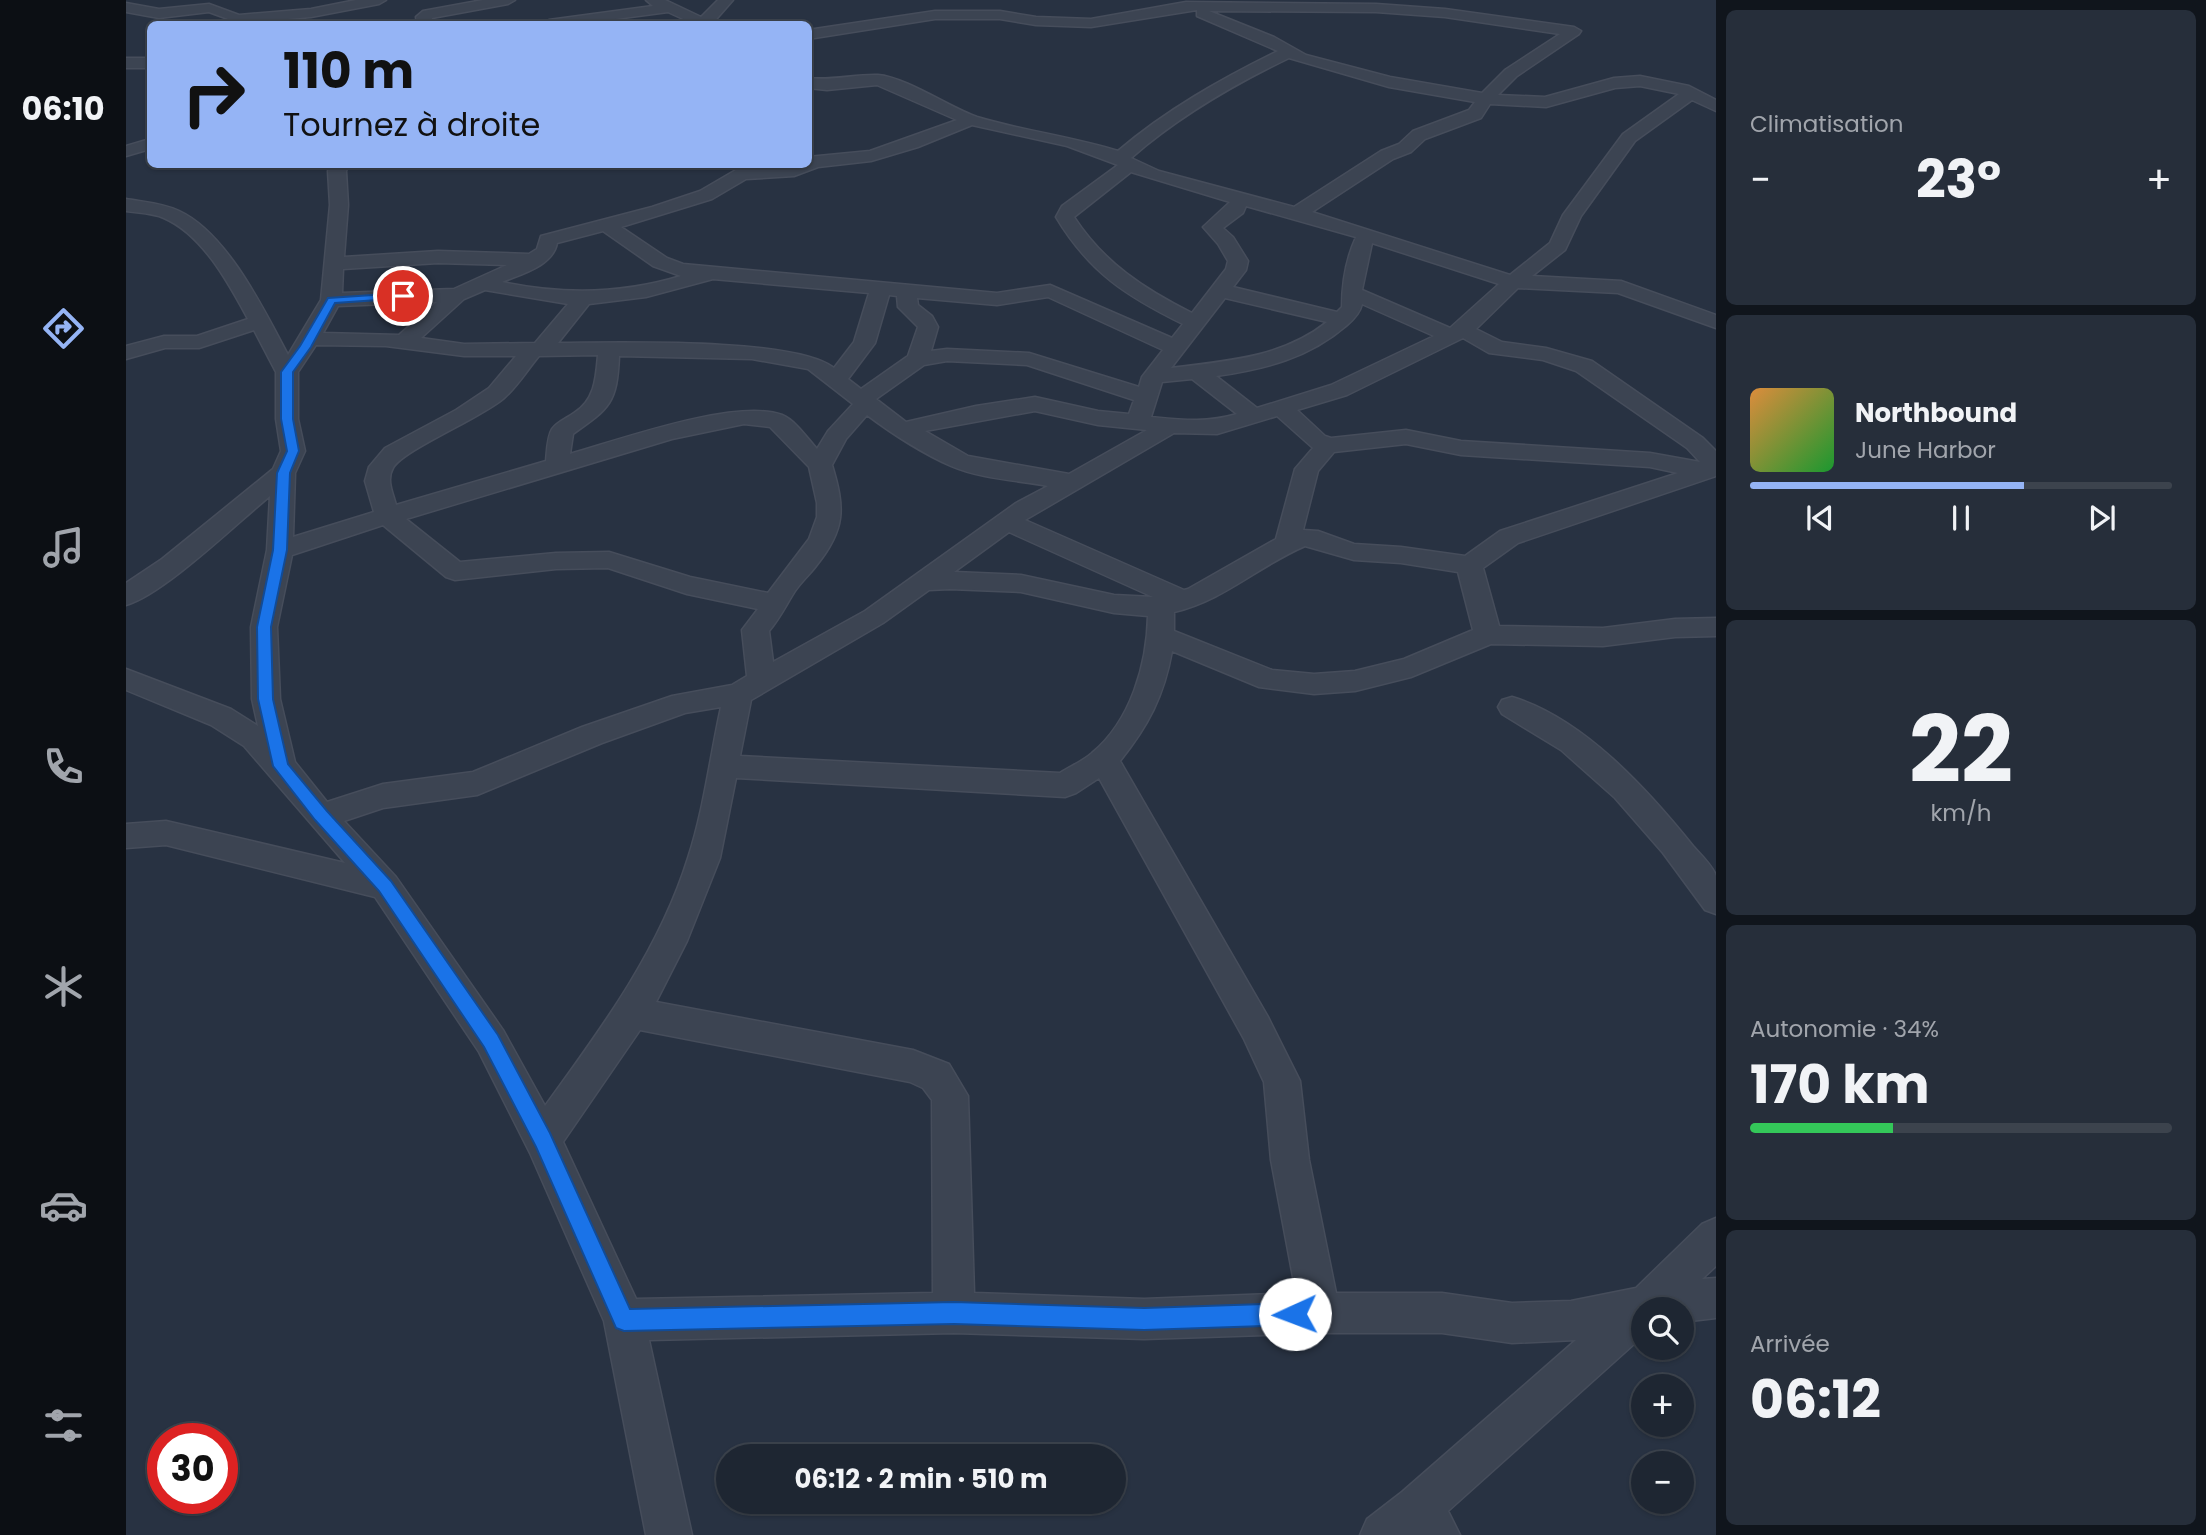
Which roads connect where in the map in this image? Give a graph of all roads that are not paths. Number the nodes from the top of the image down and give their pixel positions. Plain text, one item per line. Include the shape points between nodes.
1 (379, 0) edge
2 (508, 0) edge
3 (653, 0) edge
4 (726, 0) edge
5 (1184, 3) edge
6 (312, 6) edge
7 (126, 7) edge
8 (667, 8) junction
9 (386, 16) dead end
10 (424, 21) edge
11 (571, 21) edge
12 (697, 21) edge
13 (707, 21) edge
14 (812, 34) edge
15 (1291, 51) junction
16 (126, 63) edge
17 (147, 63) edge
18 (812, 83) edge
19 (1692, 92) junction
20 (1486, 99) junction
21 (1716, 106) edge
22 (970, 120) junction
23 (147, 130) edge
24 (132, 131) dead end
25 (147, 145) edge
26 (126, 151) edge
27 (812, 162) edge
28 (1125, 162) junction
29 (338, 168) edge
30 (800, 168) edge
31 (1240, 200) junction
32 (126, 205) edge
33 (1296, 214) junction
34 (607, 226) junction
35 (1366, 235) junction
36 (533, 261) junction
37 (333, 264) junction
38 (712, 273) junction
39 (480, 282) junction
40 (1513, 282) junction
41 (881, 287) junction
42 (906, 290) junction
43 (1219, 290) junction
44 (1351, 292) junction
45 (457, 295) junction
46 (582, 299) junction
47 (331, 300) junction
48 (1343, 320) junction
49 (259, 322) junction
50 (1195, 322) junction
51 (1716, 322) edge
52 (1457, 333) junction
53 (308, 339) junction
54 (403, 343) junction
55 (1176, 348) junction
56 (537, 349) junction
57 (609, 349) junction
58 (126, 353) edge
59 (918, 359) junction
60 (1196, 371) junction
61 (287, 372) junction
62 (836, 380) junction
63 (1150, 387) junction
64 (864, 401) junction
65 (1279, 406) junction
66 (1253, 415) junction
67 (1138, 422) junction
68 (1169, 426) junction
69 (905, 429) junction
70 (1328, 445) junction
71 (557, 466) junction
72 (820, 466) junction
73 (1714, 468) edge
74 (284, 473) junction
75 (1070, 482) junction
76 (387, 516) junction
77 (1007, 522) junction
78 (1287, 544) junction
79 (280, 550) junction
80 (1469, 565) junction
81 (920, 582) junction
82 (126, 596) edge
83 (1171, 603) junction
84 (775, 604) junction
85 (1716, 627) edge
86 (1488, 635) junction
87 (1161, 636) junction
88 (126, 680) edge
89 (749, 687) junction
90 (1512, 707) dead end
91 (1104, 760) junction
92 (281, 766) junction
93 (722, 766) junction
94 (321, 816) junction
95 (126, 836) edge
96 (385, 886) junction
97 (1716, 900) edge
98 (632, 1013) junction
99 (543, 1140) junction
100 (1716, 1238) edge
101 (1655, 1297) edge
102 (1716, 1298) edge
103 (1694, 1301) edge
104 (1631, 1309) edge
105 (954, 1313) junction
106 (1320, 1313) junction
107 (624, 1320) junction
108 (1631, 1321) edge
109 (1427, 1521) edge
110 (669, 1535) edge
111 (1383, 1535) edge

1 - 6 street
1 - 9 street
2 - 10 street via 428,14
3 - 8 street
4 - 13 street
5 - 14 street via 1091,23 935,15
5 - 15 street
5 - 20 street via 1376,8 1574,31 1511,73
6 - 7 street via 231,19 209,8 149,15
8 - 11 street
8 - 12 street
15 - 20 street via 1301,58 1389,82
15 - 28 street via 1214,91 1156,130
16 - 17 street
18 - 22 street via 879,80
19 - 20 street via 1630,81 1546,102
19 - 21 street
19 - 40 street via 1629,138 1572,215 1558,246
20 - 33 street via 1471,117 1419,135
22 - 27 street via 915,144 859,160
22 - 28 street via 1071,142
23 - 24 street
25 - 26 street
28 - 31 street
28 - 50 street via 1065,217 1117,281
29 - 37 street
30 - 34 street via 742,174 706,195
31 - 33 street
31 - 43 street via 1236,209 1212,227 1238,261
32 - 49 street via 177,217 192,229 237,282
33 - 35 street
34 - 36 street via 548,240 546,251
34 - 38 street via 660,262 680,270
35 - 40 street
35 - 44 street
36 - 37 street via 438,257
36 - 39 street
37 - 47 street
38 - 41 street
38 - 46 street via 634,295
39 - 45 street
39 - 46 street via 536,296
40 - 51 street via 1621,287
40 - 52 street
41 - 42 street
41 - 62 street via 864,344
42 - 55 street via 997,299 1050,291
42 - 59 street via 908,307 928,327
43 - 48 street
43 - 50 street
44 - 48 street via 1352,308
44 - 52 street
45 - 47 street
45 - 54 street
46 - 56 street
47 - 53 street
48 - 60 street via 1324,337 1272,360
49 - 58 street via 199,342 164,342
49 - 61 street
50 - 55 street
52 - 65 street via 1339,390
52 - 73 street via 1497,348 1546,354 1584,366 1695,443
53 - 54 street
53 - 61 street
54 - 56 street via 464,350
55 - 63 street
56 - 57 street
56 - 76 street via 497,393 393,453 377,481
57 - 62 street via 752,353 815,363
57 - 71 street via 600,402 562,432
59 - 63 street via 947,355 1029,359
59 - 64 street
60 - 63 street
60 - 66 street
61 - 74 street via 287,419 293,451
62 - 64 street
63 - 67 street
64 - 69 street
64 - 72 street via 836,436
65 - 66 street
65 - 70 street via 1317,441
66 - 68 street via 1217,427
67 - 68 street
67 - 69 street via 1035,404
68 - 75 street
69 - 75 street via 981,467
70 - 73 street via 1406,437 1461,448
70 - 78 street via 1307,469
71 - 72 street via 667,433 755,417 777,421
71 - 76 street
72 - 84 street via 831,523 809,561 787,583
73 - 80 street via 1509,537
74 - 79 street
74 - 82 street
75 - 77 street
76 - 79 street
76 - 84 street via 455,571 609,560 687,585
77 - 81 street
77 - 83 street
78 - 80 street via 1303,538 1321,539 1358,554
78 - 83 street
79 - 92 street via 264,627 266,699
80 - 86 street
81 - 83 street via 972,578 1130,605
81 - 89 street via 874,617
83 - 87 street
84 - 89 street via 755,630
85 - 86 street via 1603,637
86 - 87 street via 1411,667 1355,681 1314,684 1269,680
87 - 91 street via 1153,678 1134,723
88 - 92 street via 221,717 254,738
89 - 93 street
89 - 94 street via 682,703 477,783 383,796
90 - 97 street via 1538,719 1625,791
91 - 93 street via 1065,785
91 - 106 street via 1282,1081 1290,1160
92 - 94 street
93 - 98 street via 704,858 670,941
94 - 96 street
95 - 96 street via 166,833
96 - 99 street via 491,1041
98 - 99 street
98 - 105 street via 913,1066 936,1076 950,1096
99 - 107 street
100 - 101 street
102 - 103 street
104 - 106 street via 1571,1321 1524,1323 1442,1313
105 - 106 street via 1144,1319
105 - 107 street
107 - 110 street
108 - 109 street
109 - 111 street

